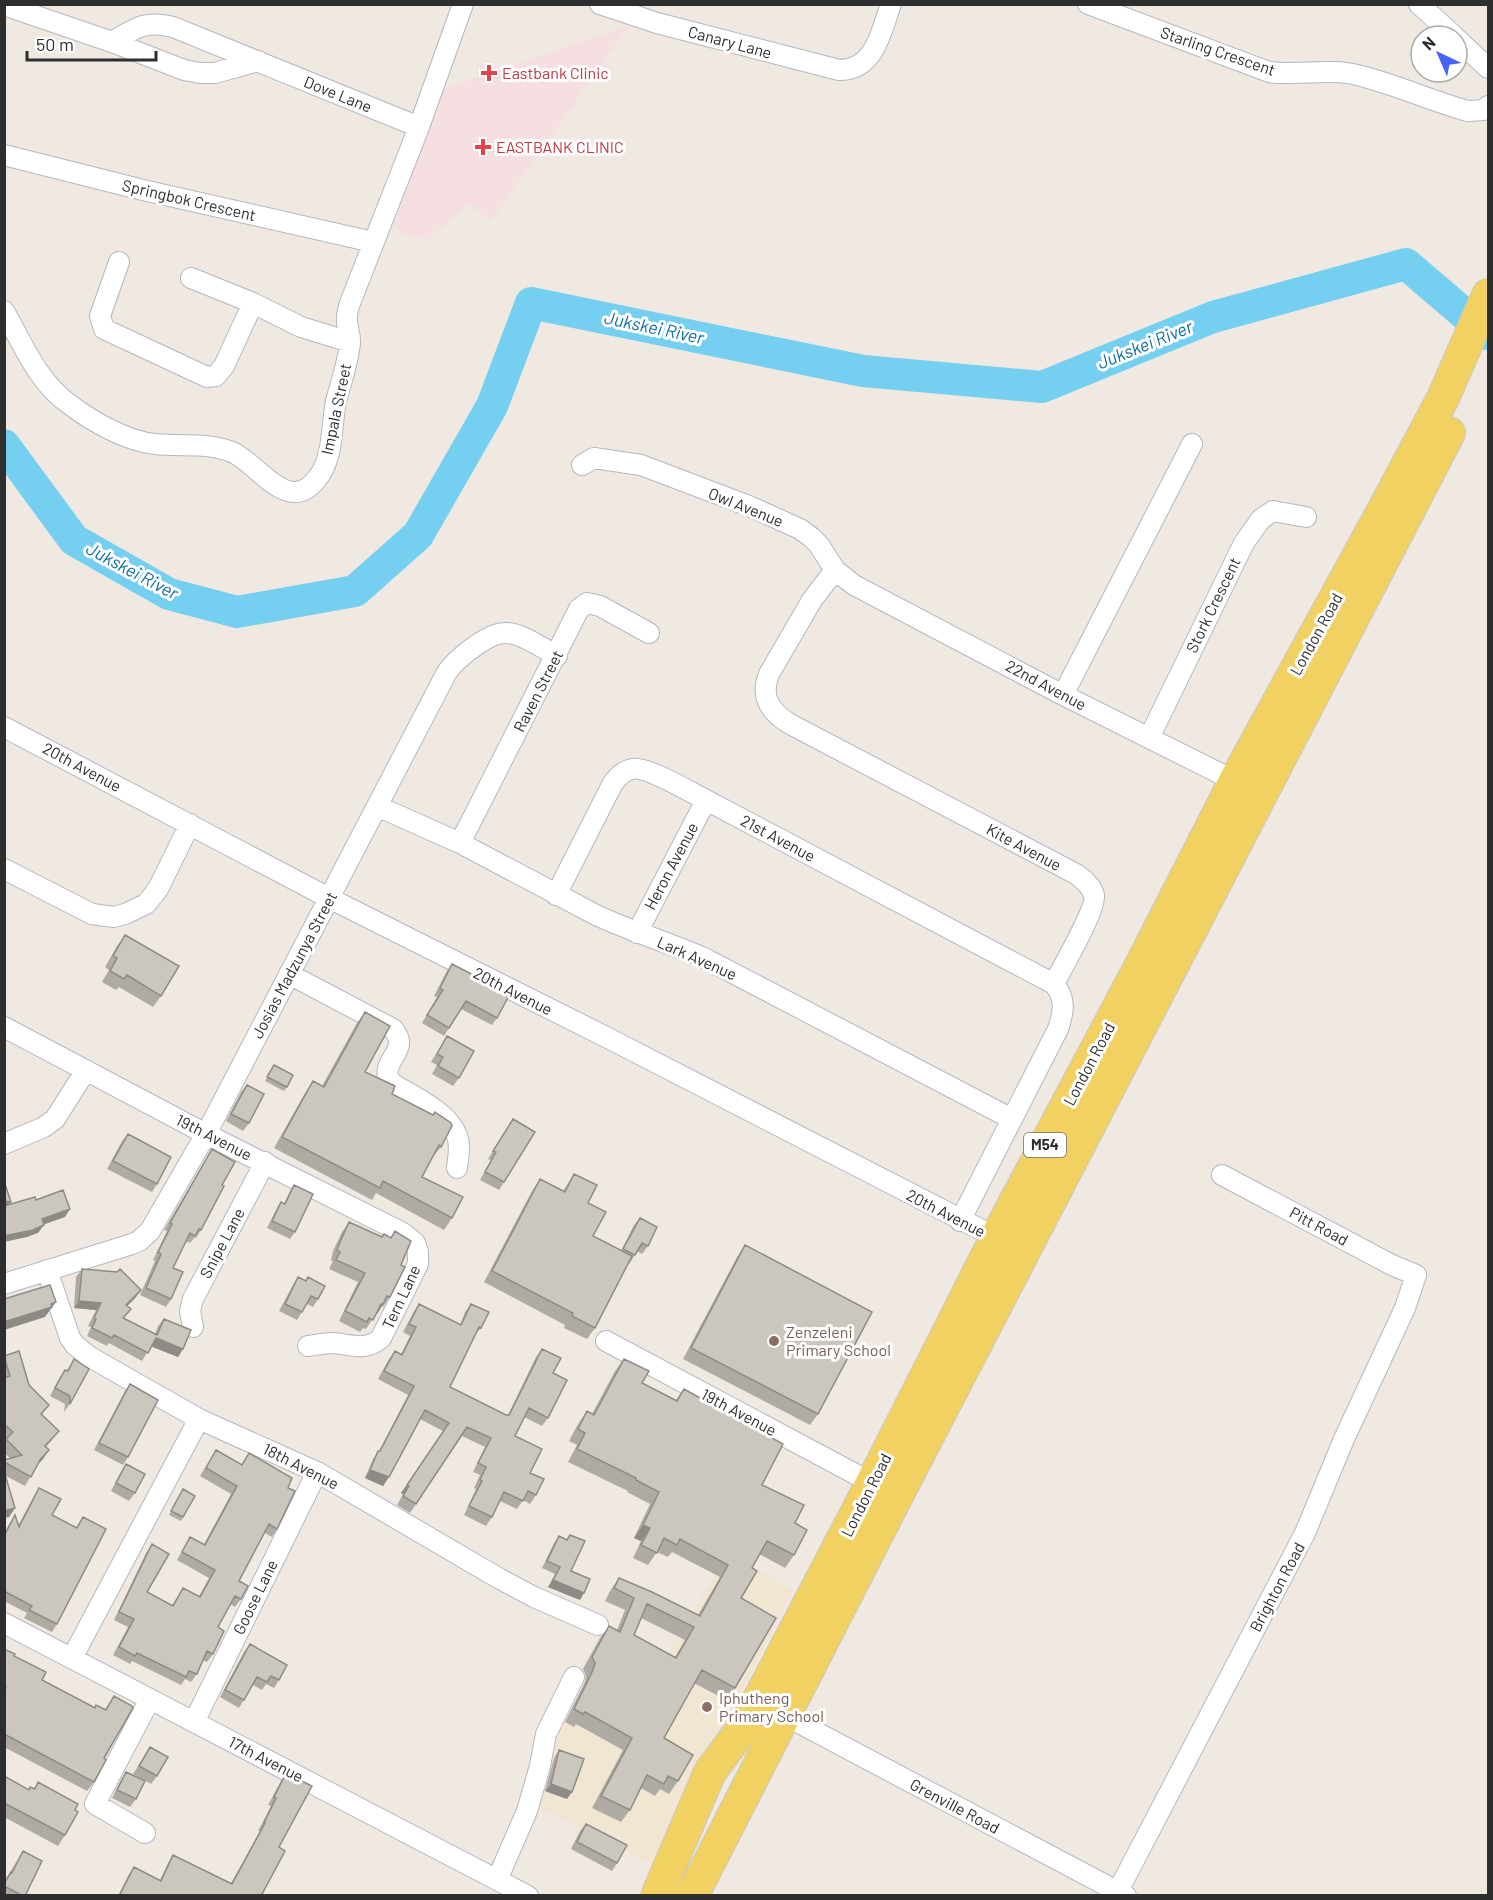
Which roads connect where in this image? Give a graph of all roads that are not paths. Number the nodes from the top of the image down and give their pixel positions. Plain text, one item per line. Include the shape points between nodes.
1 (4, 4) edge
2 (463, 4) edge
3 (600, 4) edge
4 (891, 4) edge
5 (1088, 4) edge
6 (1419, 4) edge
7 (1441, 24) edge
8 (112, 42) junction
9 (1469, 50) edge
10 (258, 61) junction
11 (1488, 68) edge
12 (1488, 106) edge
13 (419, 127) junction
14 (4, 155) edge
15 (373, 242) junction
16 (119, 262) dead end
17 (191, 278) dead end
18 (1488, 295) edge
19 (253, 303) junction
20 (4, 311) edge
21 (350, 342) junction
22 (1488, 352) edge
23 (1451, 405) junction
24 (1192, 444) dead end
25 (582, 465) dead end
26 (1306, 517) dead end
27 (835, 570) junction
28 (649, 633) dead end
29 (557, 656) junction
30 (1063, 695) junction
31 (4, 727) edge
32 (1149, 738) junction
33 (1248, 788) junction
34 (706, 800) junction
35 (377, 806) junction
36 (190, 824) junction
37 (460, 843) junction
38 (4, 869) edge
39 (556, 895) junction
40 (329, 898) junction
41 (637, 933) junction
42 (289, 974) junction
43 (1054, 984) junction
44 (4, 1028) edge
45 (86, 1070) junction
46 (1012, 1119) junction
47 (206, 1134) junction
48 (4, 1144) edge
49 (265, 1162) junction
50 (457, 1168) dead end
51 (1222, 1175) dead end
52 (960, 1221) junction
53 (996, 1238) junction
54 (418, 1252) joint
55 (1023, 1252) junction
56 (47, 1270) junction
57 (1416, 1275) joint
58 (4, 1284) edge
59 (194, 1327) dead end
60 (606, 1341) dead end
61 (308, 1346) dead end
62 (199, 1419) junction
63 (316, 1472) junction
64 (873, 1483) junction
65 (4, 1623) edge
66 (598, 1625) dead end
67 (72, 1658) junction
68 (574, 1677) dead end
69 (150, 1699) junction
70 (784, 1715) junction
71 (194, 1722) junction
72 (145, 1833) dead end
73 (497, 1880) junction
74 (1122, 1893) edge
75 (528, 1896) edge
76 (657, 1896) edge
77 (692, 1896) edge

1 - 8 street
2 - 13 street, Impala Street
3 - 4 street, Canary Lane via 657,23 846,70 860,66 874,50
5 - 12 street, Starling Crescent via 1269,72 1356,75 1468,111
6 - 7 street
8 - 10 street via 200,73 215,73
8 - 10 street, Dove Lane via 140,26 155,23
9 - 11 street
10 - 13 street, Dove Lane
13 - 15 street, Impala Street
14 - 15 street, Springbok Crescent
15 - 21 street, Impala Street via 347,315
16 - 19 street via 100,316 104,329 207,377 216,376 224,366
17 - 19 street
18 - 23 main road, London Road / M54
19 - 21 street via 301,327
20 - 21 street, Impala Street via 48,385 85,415 147,443 197,445 231,452 248,461 276,487 291,491 313,484 324,466
22 - 23 main road, London Road / M54
23 - 33 main road, London Road / M54
24 - 30 street
25 - 27 street, Owl Avenue via 594,458 641,465 749,506 800,530 819,545
26 - 32 street, Stork Crescent via 1273,511 1255,525
27 - 30 street, 22nd Avenue via 863,589
27 - 43 street, Kite Avenue via 812,600 769,674 765,695 768,704 790,724 1085,880 1093,893 1092,908
28 - 29 street, Raven Street via 587,603 576,615
29 - 35 street, Josias Madzunya Street via 519,636 504,633 479,644 456,661
29 - 37 street, Raven Street
30 - 32 street, 22nd Avenue
31 - 36 street, 20th Avenue
32 - 33 street, 22nd Avenue
33 - 53 main road, London Road / M54 via 1141,965
33 - 55 main road, London Road / M54
34 - 39 street, 21st Avenue via 653,773 637,768 626,771 614,783
34 - 41 street, Heron Avenue
34 - 43 street, 21st Avenue
35 - 37 street, Lark Avenue
35 - 40 street, Josias Madzunya Street
36 - 38 street via 153,896 137,909 114,917 92,915
36 - 40 street, 20th Avenue
37 - 39 street, Lark Avenue
39 - 41 street, Lark Avenue
40 - 42 street, Josias Madzunya Street
40 - 52 street, 20th Avenue
41 - 46 street, Lark Avenue via 706,959
42 - 47 street, Josias Madzunya Street
42 - 50 street via 393,1029 400,1045 388,1068 388,1078 452,1126 459,1142
43 - 46 street via 1063,998 1061,1021
44 - 45 street, 19th Avenue
45 - 47 street, 19th Avenue
45 - 48 street via 55,1119
46 - 52 street
47 - 49 street, 19th Avenue
47 - 56 street, Josias Madzunya Street via 145,1237
49 - 54 street, 19th Avenue via 408,1235
49 - 59 street, Snipe Lane via 193,1299 190,1311
51 - 57 street, Pitt Road
52 - 53 street, 20th Avenue
53 - 55 street, 20th Avenue
53 - 64 main road, London Road / M54
54 - 61 street, Tern Lane via 417,1269 377,1342 357,1347 331,1343
55 - 70 main road, London Road / M54
56 - 58 street, Josias Madzunya Street
56 - 62 street, 18th Avenue via 75,1346
57 - 74 street, Brighton Road via 1305,1533
60 - 64 street, 19th Avenue
62 - 63 street, 18th Avenue
62 - 67 street
63 - 66 street, 18th Avenue via 500,1579
63 - 71 street, Goose Lane
64 - 76 main road, London Road / M54 via 746,1724 710,1772
65 - 67 street, 17th Avenue
67 - 69 street, 17th Avenue
68 - 73 street via 546,1734 527,1811
69 - 71 street, 17th Avenue
69 - 72 street via 95,1804
70 - 74 street, Grenville Road
70 - 77 main road, London Road / M54
71 - 73 street, 17th Avenue
73 - 75 street, 17th Avenue

